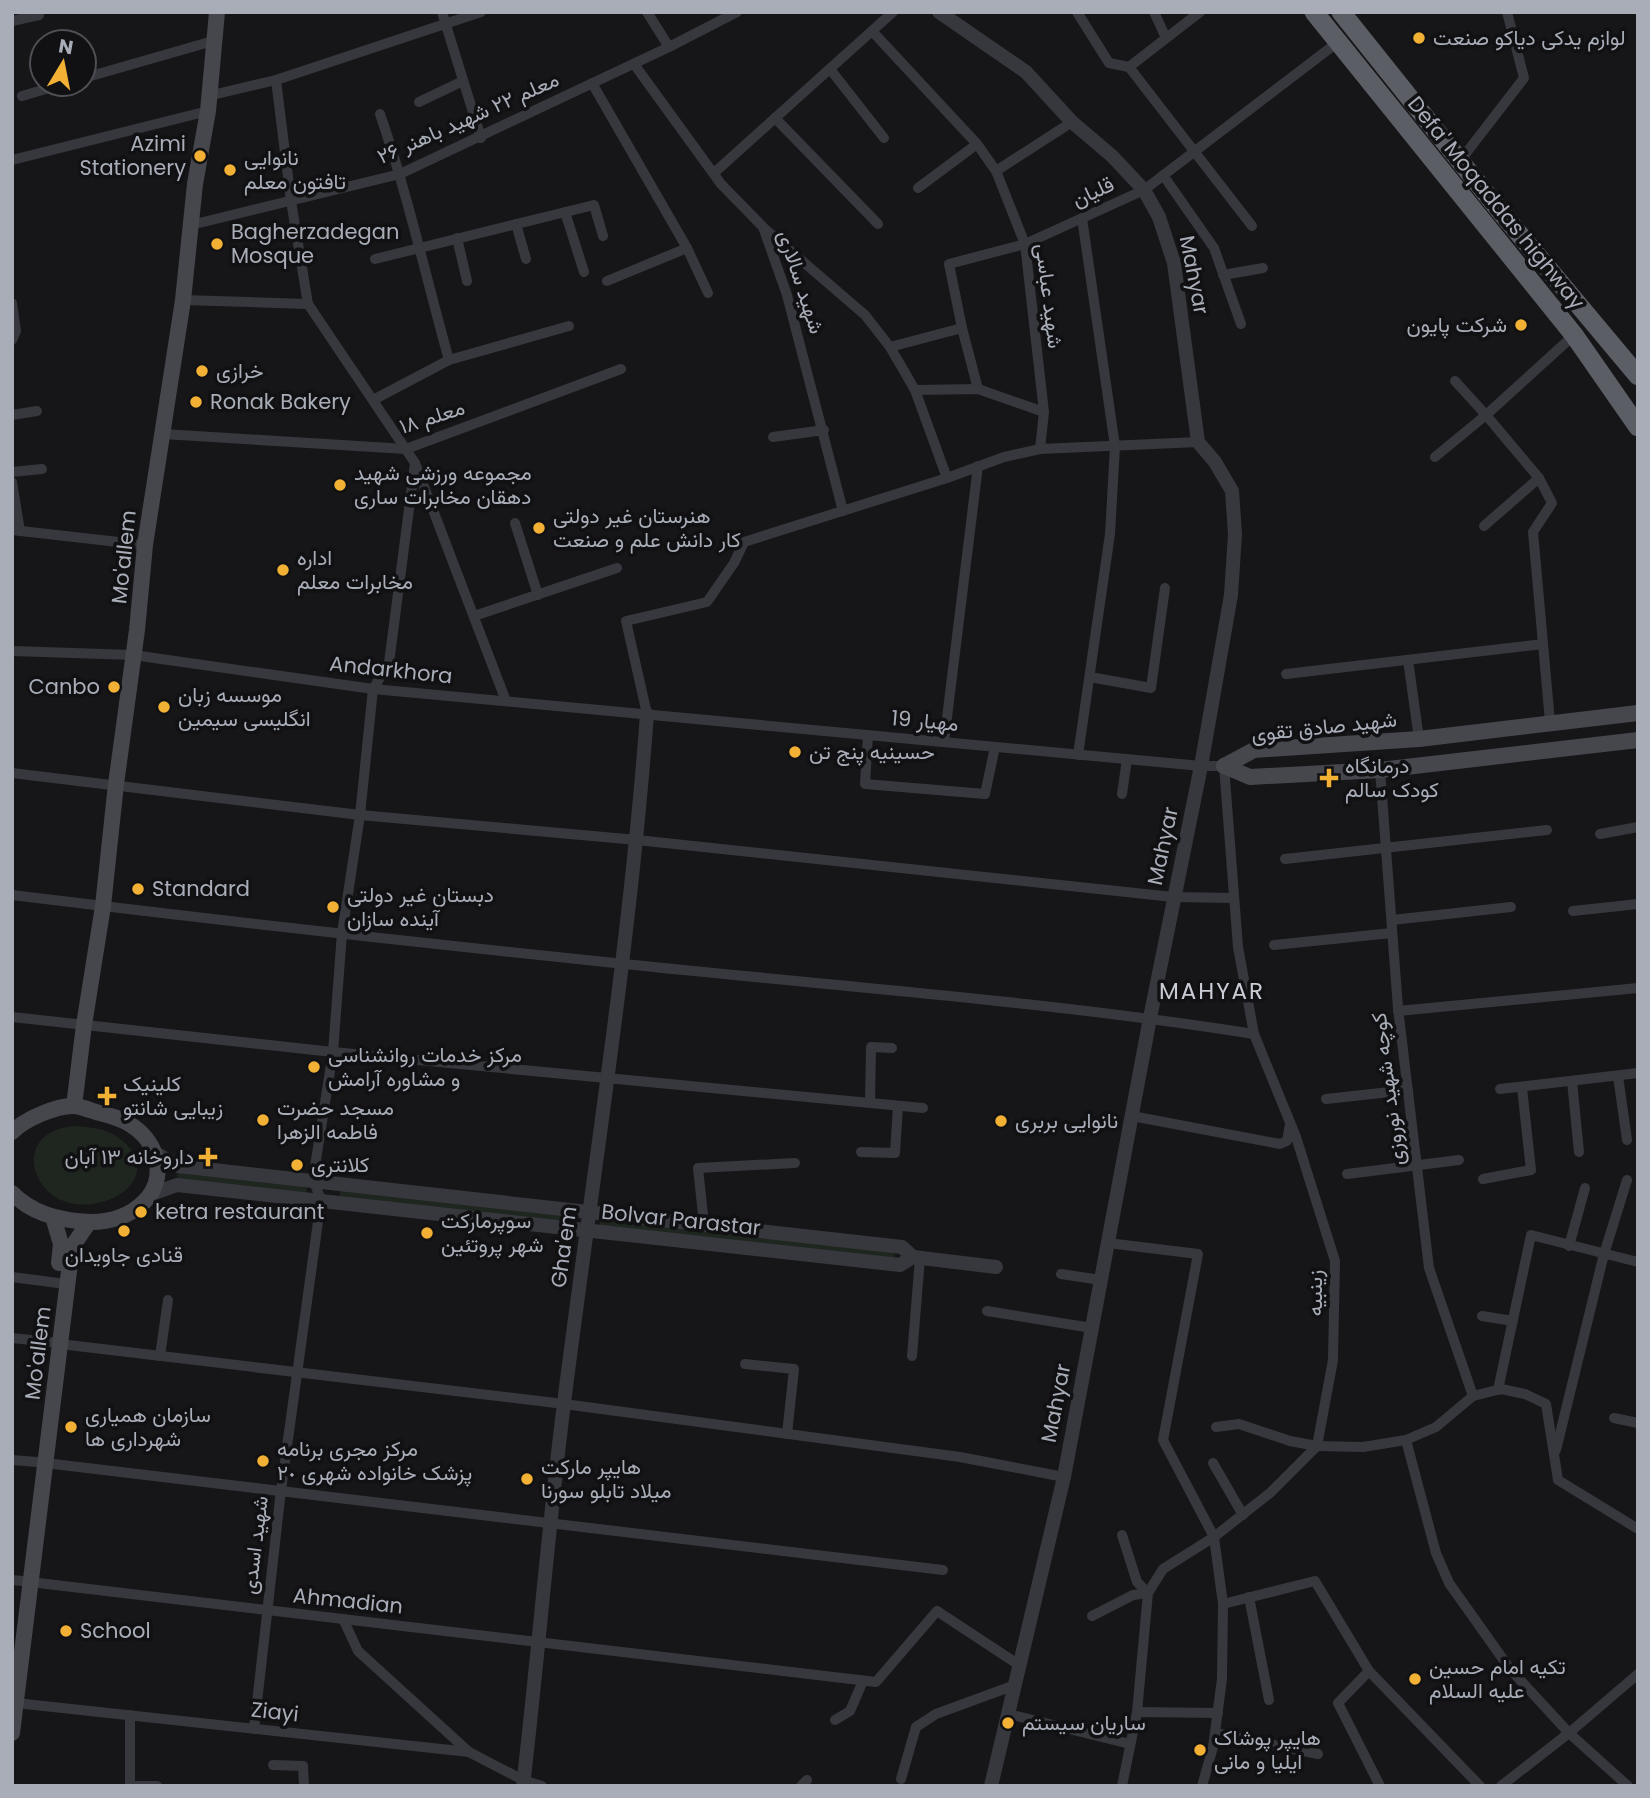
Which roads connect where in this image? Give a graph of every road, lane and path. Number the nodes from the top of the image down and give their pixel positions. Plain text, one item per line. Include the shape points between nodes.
1 (217, 12) edge
2 (442, 12) edge
3 (481, 12) edge
4 (647, 12) edge
5 (737, 12) edge
6 (893, 12) edge
7 (939, 12) edge
8 (1077, 12) edge
9 (1154, 12) edge
10 (1200, 12) edge
11 (1314, 12) edge
12 (1341, 12) edge
13 (1507, 12) edge
14 (39, 13) edge
15 (12, 21) edge
16 (445, 25) junction
17 (872, 31) junction
18 (1166, 38) junction
19 (213, 41) junction
20 (1338, 42) junction
21 (669, 47) junction
22 (634, 64) junction
23 (1129, 66) junction
24 (830, 69) junction
25 (98, 74) edge
26 (276, 80) junction
27 (463, 81) junction
28 (592, 83) junction
29 (28, 94) edge
30 (22, 96) dead end
31 (419, 102) dead end
32 (208, 104) junction
33 (380, 114) dead end
34 (775, 118) junction
35 (1072, 122) junction
36 (481, 138) junction
37 (884, 138) dead end
38 (977, 144) junction
39 (1196, 150) junction
40 (12, 160) edge
41 (1460, 161) junction
42 (996, 171) junction
43 (715, 173) junction
44 (400, 174) junction
45 (1163, 176) junction
46 (918, 188) dead end
47 (1144, 190) junction
48 (291, 201) junction
49 (565, 212) junction
50 (1082, 218) junction
51 (516, 224) junction
52 (878, 224) dead end
53 (191, 225) junction
54 (1252, 226) dead end
55 (763, 227) junction
56 (603, 236) dead end
57 (457, 238) junction
58 (1025, 244) junction
59 (417, 248) junction
60 (687, 248) junction
61 (375, 259) dead end
62 (526, 260) dead end
63 (1263, 268) dead end
64 (584, 272) dead end
65 (1223, 275) junction
66 (467, 281) dead end
67 (607, 281) dead end
68 (708, 293) dead end
69 (183, 300) junction
70 (12, 303) edge
71 (308, 304) junction
72 (1241, 324) dead end
73 (569, 326) dead end
74 (962, 328) junction
75 (1574, 335) junction
76 (12, 340) edge
77 (890, 347) junction
78 (449, 360) junction
79 (621, 369) dead end
80 (1638, 376) edge
81 (1455, 381) dead end
82 (978, 389) junction
83 (915, 390) junction
84 (373, 400) junction
85 (37, 411) dead end
86 (1044, 412) junction
87 (12, 415) edge
88 (1486, 415) junction
89 (1638, 427) edge
90 (824, 430) junction
91 (163, 434) junction
92 (773, 437) dead end
93 (1198, 442) junction
94 (1115, 446) junction
95 (406, 449) junction
96 (1040, 449) junction
97 (1435, 457) dead end
98 (415, 463) junction
99 (978, 466) junction
100 (42, 469) dead end
101 (12, 472) edge
102 (947, 478) junction
103 (1539, 478) junction
104 (12, 482) edge
105 (843, 511) junction
106 (515, 523) dead end
107 (1484, 526) dead end
108 (16, 530) edge
109 (145, 545) junction
110 (617, 568) dead end
111 (1165, 588) dead end
112 (538, 595) junction
113 (474, 616) junction
114 (1543, 644) junction
115 (12, 651) edge
116 (133, 655) junction
117 (1409, 660) junction
118 (1286, 674) dead end
119 (1090, 677) junction
120 (373, 689) junction
121 (506, 701) junction
122 (1638, 713) edge
123 (647, 714) junction
124 (1550, 722) junction
125 (868, 735) junction
126 (1419, 739) junction
127 (1638, 740) edge
128 (944, 742) junction
129 (995, 747) junction
130 (1079, 755) junction
131 (1127, 759) junction
132 (1201, 766) junction
133 (1224, 766) junction
134 (1380, 770) junction
135 (12, 773) edge
136 (116, 784) junction
137 (1122, 794) dead end
138 (360, 815) junction
139 (1638, 827) edge
140 (1547, 830) dead end
141 (1600, 834) dead end
142 (637, 840) junction
143 (1387, 849) junction
144 (1285, 859) dead end
145 (12, 895) edge
146 (1173, 897) junction
147 (1234, 898) junction
148 (1638, 904) edge
149 (103, 906) junction
150 (1511, 907) dead end
151 (1573, 911) dead end
152 (1392, 920) junction
153 (342, 933) junction
154 (1392, 933) junction
155 (1274, 945) dead end
156 (622, 964) junction
157 (1638, 988) edge
158 (1398, 1011) junction
159 (12, 1017) edge
160 (1150, 1018) junction
161 (84, 1024) junction
162 (1254, 1034) junction
163 (892, 1048) dead end
164 (333, 1052) junction
165 (1638, 1073) edge
166 (1618, 1076) junction
167 (608, 1079) junction
168 (1572, 1081) junction
169 (1522, 1088) junction
170 (1500, 1089) dead end
171 (1408, 1090) junction
172 (1326, 1099) dead end
173 (870, 1103) junction
174 (75, 1106) junction
175 (898, 1106) junction
176 (923, 1108) dead end
177 (1132, 1116) junction
178 (1290, 1122) junction
179 (12, 1132) edge
180 (1627, 1140) dead end
181 (861, 1152) dead end
182 (1579, 1152) dead end
183 (157, 1154) junction
184 (1459, 1160) dead end
185 (795, 1163) dead end
186 (1417, 1165) junction
187 (1347, 1174) dead end
188 (313, 1179) junction
189 (1483, 1179) dead end
190 (1627, 1180) dead end
191 (1585, 1188) dead end
192 (12, 1193) edge
193 (152, 1194) junction
194 (321, 1200) junction
195 (590, 1211) junction
196 (53, 1217) junction
197 (89, 1222) junction
198 (704, 1224) junction
199 (587, 1231) junction
200 (1108, 1243) junction
201 (1569, 1245) junction
202 (1604, 1254) junction
203 (917, 1257) junction
204 (1638, 1262) edge
205 (996, 1267) dead end
206 (1061, 1274) dead end
207 (12, 1277) edge
208 (1101, 1279) junction
209 (58, 1283) junction
210 (168, 1300) dead end
211 (988, 1311) dead end
212 (1482, 1316) dead end
213 (1513, 1321) junction
214 (1092, 1328) junction
215 (12, 1338) edge
216 (56, 1343) junction
217 (160, 1356) junction
218 (912, 1356) dead end
219 (745, 1364) dead end
220 (296, 1373) junction
221 (1498, 1390) junction
222 (1473, 1396) junction
223 (564, 1404) junction
224 (1614, 1418) dead end
225 (1638, 1423) edge
226 (1216, 1427) dead end
227 (787, 1434) junction
228 (1406, 1440) junction
229 (1317, 1446) junction
230 (1554, 1456) junction
231 (12, 1460) edge
232 (41, 1463) junction
233 (1213, 1463) dead end
234 (1064, 1477) junction
235 (281, 1490) junction
236 (1242, 1514) junction
237 (550, 1522) junction
238 (1638, 1529) edge
239 (1122, 1535) dead end
240 (1214, 1537) junction
241 (943, 1570) dead end
242 (21, 1581) edge
243 (1148, 1593) junction
244 (1249, 1597) junction
245 (1223, 1604) junction
246 (267, 1611) junction
247 (1092, 1616) dead end
248 (343, 1619) junction
249 (537, 1643) junction
250 (12, 1655) edge
251 (1020, 1665) junction
252 (1369, 1671) junction
253 (1638, 1674) edge
254 (863, 1681) junction
255 (1015, 1685) junction
256 (1269, 1700) dead end
257 (16, 1703) junction
258 (1137, 1712) junction
259 (1218, 1713) junction
260 (1008, 1714) junction
261 (130, 1715) junction
262 (835, 1720) dead end
263 (254, 1729) junction
264 (12, 1732) edge
265 (1215, 1733) junction
266 (1569, 1733) junction
267 (1130, 1744) junction
268 (469, 1752) junction
269 (1318, 1754) dead end
270 (273, 1765) dead end
271 (901, 1779) dead end
272 (523, 1783) edge
273 (157, 1786) edge
274 (304, 1786) edge
275 (542, 1786) edge
276 (991, 1786) edge
277 (1122, 1786) edge
278 (1202, 1786) edge
279 (1380, 1786) edge
280 (1480, 1786) edge
281 (1501, 1786) edge
282 (1628, 1786) edge

1 - 19 main road, Mo'allem
2 - 16 street
3 - 16 street
4 - 21 street
5 - 21 street, معلم ۲۲ شهید باهنر ۲۶
6 - 17 street
7 - 35 street, Mahyar via 1026,72
8 - 23 street via 1110,63
9 - 18 street
10 - 18 street
11 - 20 highway, Defa' Moqaddas highway
12 - 41 highway, Defa' Moqaddas highway
13 - 41 street via 1524,78
14 - 15 street
16 - 26 street
16 - 27 street
17 - 24 street
17 - 38 street, شهید عباسی
18 - 23 street
19 - 25 street
19 - 32 main road, Mo'allem
20 - 39 street, قلیان
20 - 75 highway, Defa' Moqaddas highway
21 - 22 street, معلم ۲۲ شهید باهنر ۲۶
22 - 28 street, معلم ۲۲ شهید باهنر ۲۶
22 - 43 street, شهید سالاری
23 - 39 street
24 - 34 street
24 - 37 street
26 - 32 street
26 - 48 street
27 - 31 street
27 - 36 street
28 - 36 street, معلم ۲۲ شهید باهنر ۲۶
28 - 60 street
29 - 30 street
32 - 40 street
32 - 53 main road, Mo'allem
33 - 44 street
34 - 43 street
34 - 52 street
35 - 42 street
35 - 47 street, Mahyar
36 - 44 street, معلم ۲۲ شهید باهنر ۲۶
38 - 42 street, شهید عباسی
38 - 46 street
39 - 45 street, قلیان
39 - 54 street
41 - 80 highway, Defa' Moqaddas highway
42 - 58 street, شهید عباسی
43 - 55 street, شهید سالاری
44 - 48 street, معلم ۲۲ شهید باهنر ۲۶
44 - 59 street
45 - 47 street, قلیان
45 - 65 street via 1214,248
47 - 50 street, قلیان
47 - 93 street, Mahyar via 1174,262
48 - 53 street, معلم ۲۲ شهید باهنر ۲۶
48 - 71 street
49 - 51 street
49 - 56 street via 594,205
49 - 64 street
50 - 58 street, قلیان
50 - 94 street
51 - 57 street
51 - 62 street
53 - 69 main road, Mo'allem
55 - 77 street via 865,315
55 - 90 street, شهید سالاری
57 - 59 street
57 - 66 street
58 - 74 street, قلیان via 949,264
58 - 86 street, شهید عباسی
59 - 61 street
59 - 78 street
60 - 67 street
60 - 68 street
63 - 65 street
65 - 72 street
69 - 71 street
69 - 91 main road, Mo'allem
70 - 76 street via 16,331
71 - 84 street
73 - 78 street
74 - 77 street
74 - 82 street, قلیان
75 - 88 street
75 - 89 highway, Defa' Moqaddas highway
77 - 83 street
78 - 84 street
79 - 95 street, معلم ۱۸
81 - 88 street
82 - 83 street
82 - 86 street
83 - 102 street
84 - 95 street
85 - 87 street
86 - 96 street, شهید عباسی
88 - 97 street
88 - 103 street
90 - 92 street
90 - 105 street, شهید سالاری
91 - 95 street, معلم ۱۸
91 - 109 main road, Mo'allem
93 - 94 street
93 - 132 street, Mahyar via 1232,491 1235,534 1231,595
94 - 96 street
94 - 119 street via 1110,534
95 - 98 street
96 - 99 street
98 - 113 street
98 - 120 street via 389,663
99 - 102 street
99 - 128 street
100 - 101 street
102 - 105 street
103 - 107 street
103 - 114 street via 1552,503 1533,531
104 - 108 street
105 - 123 street via 744,542 707,602 626,621
106 - 112 street
108 - 109 street
109 - 116 main road, Mo'allem
110 - 112 street
111 - 119 street via 1151,688
112 - 113 street
113 - 121 street
114 - 117 street
114 - 124 street
115 - 116 street, Andarkhora
116 - 120 street, Andarkhora
116 - 136 main road, Mo'allem
117 - 118 street
117 - 126 street
119 - 130 street
120 - 121 street, Andarkhora
120 - 138 street
121 - 123 street, Andarkhora
122 - 124 main road, شهید صادق تقوی
123 - 125 street, مهیار 19
123 - 142 street, Gha'em
124 - 126 main road, شهید صادق تقوی
125 - 128 street, مهیار 19
125 - 129 street via 865,784 985,794
126 - 133 main road, شهید صادق تقوی via 1254,750
127 - 134 main road, شهید صادق تقوی
128 - 129 street, مهیار 19
129 - 130 street, مهیار 19
130 - 131 street, مهیار 19
131 - 132 street, مهیار 19
131 - 137 street
132 - 133 street, مهیار 19
132 - 146 street, Mahyar
133 - 134 main road, شهید صادق تقوی via 1250,777
133 - 147 street, زینبیه
134 - 143 street, کوچه شهید نوروزی
135 - 136 street
136 - 138 street
136 - 149 main road, Mo'allem
138 - 142 street
138 - 153 street
139 - 141 street
140 - 143 street
142 - 146 street
142 - 156 street, Gha'em
143 - 144 street
143 - 152 street, کوچه شهید نوروزی
145 - 149 street
146 - 147 street
146 - 160 street, Mahyar
147 - 162 street, زینبیه
148 - 151 street
149 - 153 street
149 - 161 main road, Mo'allem
150 - 152 street
152 - 154 street, کوچه شهید نوروزی
153 - 156 street
153 - 164 street
154 - 155 street
154 - 158 street, کوچه شهید نوروزی
156 - 160 street
156 - 167 street, Gha'em
157 - 158 street
158 - 171 street, کوچه شهید نوروزی
159 - 161 street
160 - 162 street
160 - 177 street, Mahyar
161 - 164 street
161 - 174 main road, Mo'allem
162 - 178 street, زینبیه
163 - 173 street via 871,1047
164 - 167 street
164 - 188 street
165 - 166 street
166 - 168 street
166 - 180 street
167 - 173 street
167 - 195 street, Gha'em
168 - 169 street
168 - 182 street
169 - 170 street
169 - 189 street via 1531,1170
171 - 172 street
171 - 186 street, کوچه شهید نوروزی
173 - 175 street
174 - 179 main road via 38,1115
174 - 183 main road via 131,1125
175 - 176 street
175 - 181 street via 895,1153
177 - 178 street via 1280,1144 1287,1141
177 - 200 street, Mahyar
178 - 229 street, زینبیه via 1335,1261 1333,1360
183 - 188 street, Bolvar Parastar via 178,1166
183 - 193 main road
184 - 186 street
185 - 198 street via 698,1168
186 - 187 street
186 - 222 street, کوچه شهید نوروزی via 1429,1268
188 - 194 street
188 - 195 street, Bolvar Parastar
190 - 202 street
191 - 201 street
192 - 196 main road via 28,1207
193 - 194 street, Bolvar Parastar via 177,1185
193 - 197 main road via 138,1209 121,1217
194 - 199 street, Bolvar Parastar
194 - 220 street, شهید اسدی
195 - 198 street, Bolvar Parastar
195 - 199 street, Gha'em
196 - 197 main road
196 - 209 main road, Mo'allem via 61,1244
197 - 216 main road, Mo'allem via 72,1247
198 - 203 street, Bolvar Parastar via 902,1247
199 - 203 street, Bolvar Parastar via 900,1265
199 - 223 street, Gha'em
200 - 208 street, Mahyar
200 - 240 street via 1198,1254 1163,1440
201 - 202 street
201 - 213 street via 1531,1235
202 - 204 street
202 - 230 street
203 - 205 street, Bolvar Parastar
203 - 218 street
206 - 208 street
207 - 209 street
208 - 214 street, Mahyar
209 - 216 main road, Mo'allem
210 - 217 street
211 - 214 street
212 - 213 street
213 - 221 street
214 - 234 street, Mahyar
215 - 216 street
216 - 217 street
216 - 232 main road, Mo'allem
217 - 220 street
219 - 227 street via 794,1369
220 - 223 street
220 - 235 street, شهید اسدی
221 - 222 street
221 - 230 street via 1525,1394 1546,1404
222 - 228 street via 1436,1427
223 - 227 street
223 - 237 street, Gha'em
224 - 225 street
226 - 229 street via 1239,1424
227 - 234 street via 960,1457
228 - 229 street via 1363,1447
228 - 266 street via 1436,1553 1449,1583 1510,1669
229 - 236 street
230 - 238 street via 1558,1480
231 - 232 street
232 - 235 street
232 - 242 main road, Mo'allem
233 - 236 street
234 - 251 street, Mahyar
235 - 237 street
235 - 246 street, شهید اسدی
236 - 240 street
237 - 241 street
237 - 249 street, Gha'em
239 - 243 street via 1136,1582
240 - 243 street via 1163,1569
240 - 245 street
242 - 246 street, Ahmadian
242 - 250 main road, Mo'allem
242 - 257 main road, Mo'allem
243 - 247 street via 1133,1595
243 - 258 street
244 - 245 street
244 - 252 street via 1315,1581
244 - 256 street
245 - 259 street
246 - 248 street, Ahmadian
246 - 263 street, شهید اسدی
248 - 249 street, Ahmadian
248 - 268 street via 358,1651
249 - 254 street, Ahmadian
249 - 272 street, Gha'em
251 - 254 street via 937,1611 876,1682
251 - 255 street, Mahyar
252 - 279 street via 1338,1703
252 - 280 street
253 - 266 street
254 - 262 street via 850,1711
255 - 260 street, Mahyar
255 - 271 street via 936,1714 916,1727
257 - 261 street, Ziayi
257 - 264 main road, Mo'allem
258 - 259 street
258 - 267 street
259 - 265 street
260 - 267 street
260 - 276 street, Mahyar
261 - 263 street, Ziayi
261 - 273 street via 130,1786
263 - 268 street, Ziayi
265 - 269 street
265 - 278 street
266 - 281 street
266 - 282 street
267 - 277 street
268 - 272 street, Ziayi
270 - 274 street via 303,1766
272 - 275 street, Ziayi

